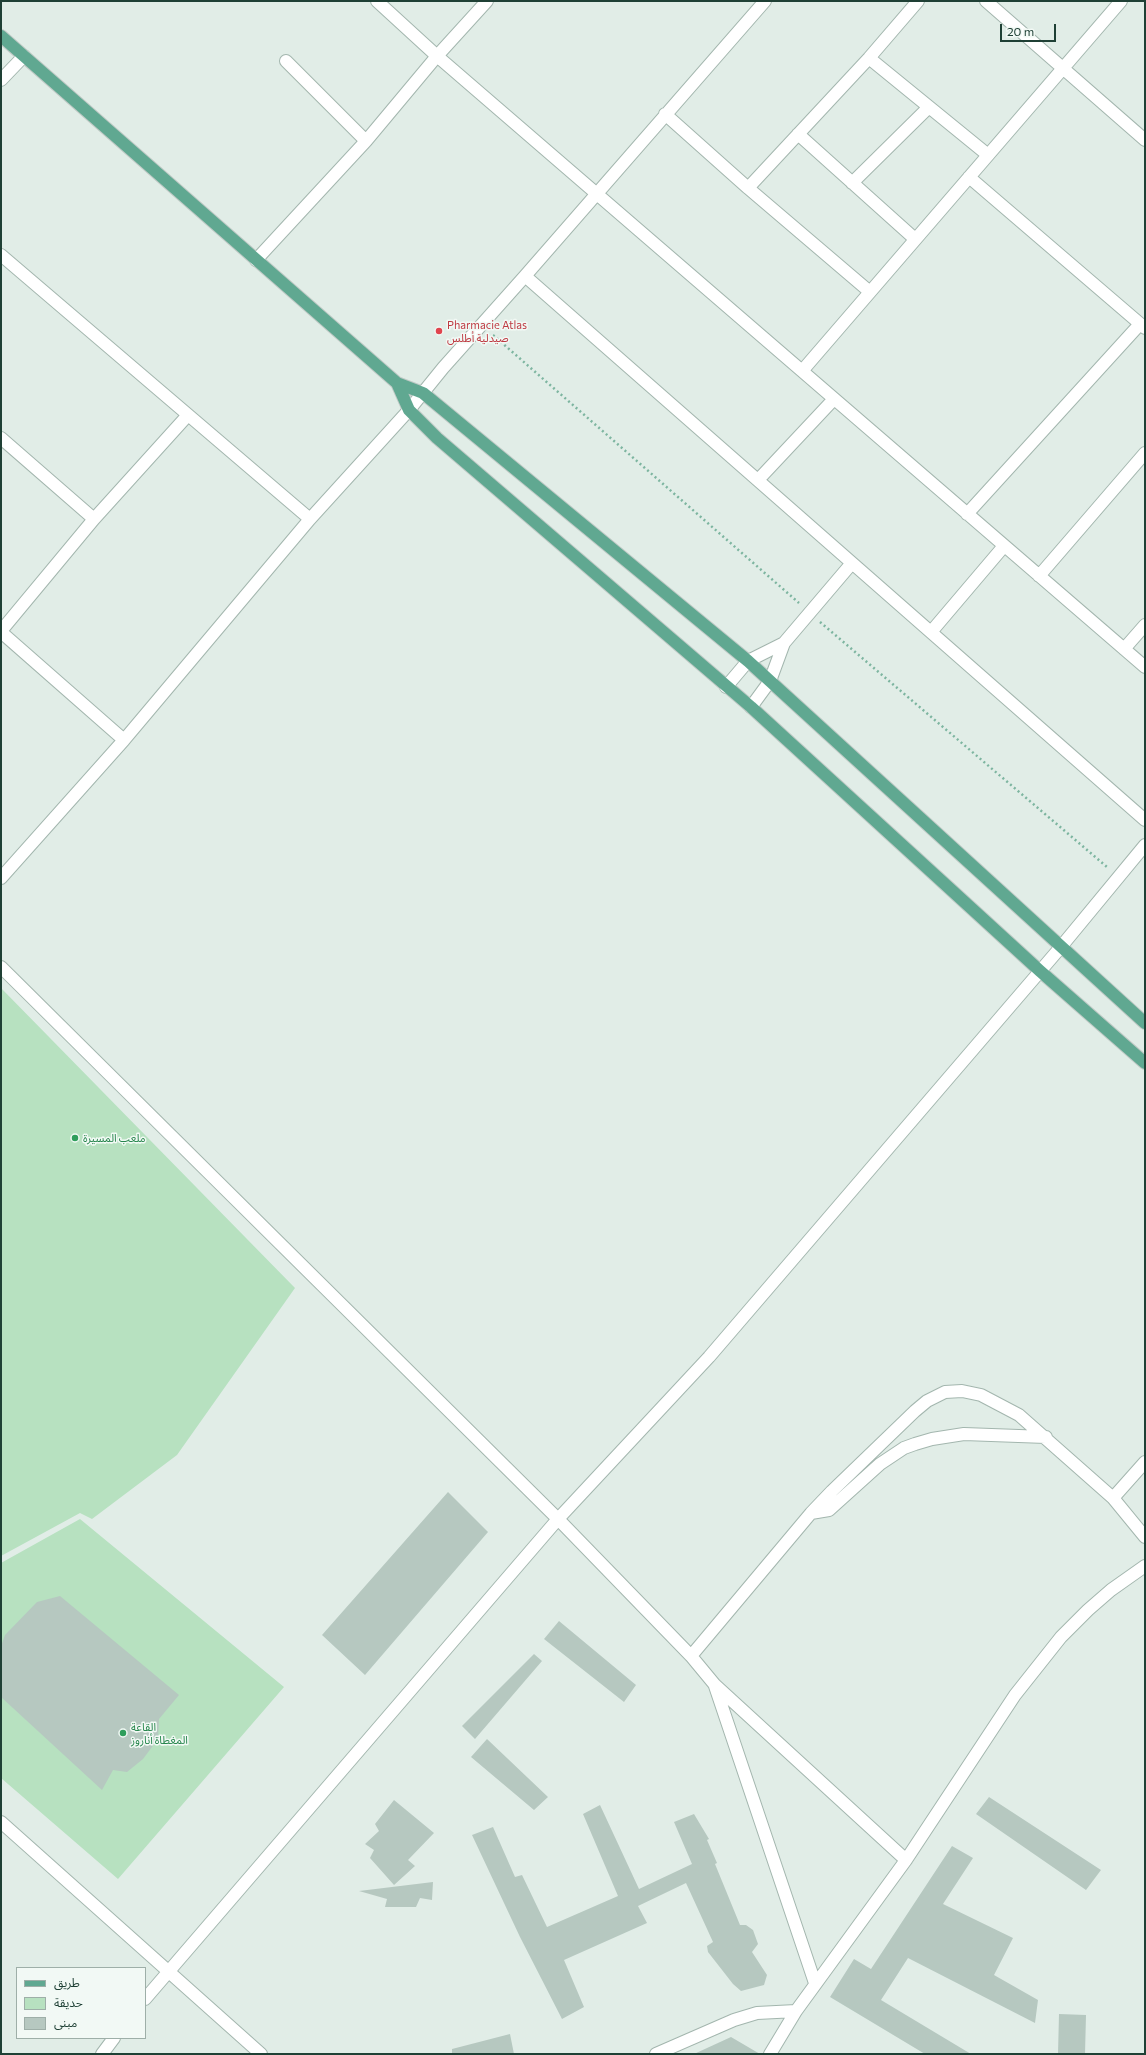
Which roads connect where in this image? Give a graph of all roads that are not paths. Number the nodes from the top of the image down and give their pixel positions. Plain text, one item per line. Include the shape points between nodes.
1 (377, 1) edge
2 (487, 1) edge
3 (764, 1) edge
4 (918, 1) edge
5 (986, 1) edge
6 (1121, 1) edge
7 (1, 36) edge
8 (24, 56) junction
9 (437, 56) junction
10 (869, 58) junction
11 (286, 62) dead end
12 (1063, 68) junction
13 (1, 80) edge
14 (929, 107) junction
15 (665, 114) junction
16 (798, 134) junction
17 (1145, 140) edge
18 (366, 141) junction
19 (988, 155) junction
20 (969, 177) junction
21 (852, 183) junction
22 (748, 188) junction
23 (596, 193) junction
24 (915, 240) junction
25 (1, 255) edge
26 (256, 260) junction
27 (526, 276) junction
28 (870, 292) junction
29 (1143, 326) edge
30 (802, 371) junction
31 (397, 383) junction
32 (423, 393) junction
33 (834, 399) junction
34 (409, 410) junction
35 (188, 415) junction
36 (1, 438) edge
37 (1145, 453) edge
38 (758, 480) junction
39 (967, 514) junction
40 (94, 519) junction
41 (310, 519) junction
42 (1004, 546) junction
43 (852, 563) junction
44 (1039, 576) junction
45 (1145, 625) edge
46 (1, 631) edge
47 (931, 632) junction
48 (784, 644) junction
49 (1124, 649) junction
50 (748, 661) junction
51 (1145, 668) edge
52 (770, 681) junction
53 (726, 687) junction
54 (751, 707) junction
55 (124, 740) junction
56 (1145, 820) edge
57 (1145, 845) edge
58 (1, 878) edge
59 (1060, 948) junction
60 (1, 967) edge
61 (1040, 971) junction
62 (1145, 1023) edge
63 (1145, 1063) edge
64 (894, 1432) junction
65 (1046, 1437) junction
66 (904, 1448) junction
67 (1145, 1462) edge
68 (1113, 1498) junction
69 (811, 1513) junction
70 (558, 1519) junction
71 (1145, 1537) edge
72 (1145, 1566) edge
73 (691, 1656) junction
74 (715, 1685) junction
75 (1, 1822) edge
76 (906, 1860) junction
77 (169, 1972) junction
78 (815, 1983) junction
79 (146, 1998) edge
80 (796, 2011) junction
81 (113, 2039) edge
82 (102, 2054) edge
83 (261, 2054) edge
84 (656, 2054) edge
85 (770, 2054) edge

1 - 9 street
2 - 9 street
3 - 15 street
4 - 10 street
5 - 12 street
6 - 12 street
7 - 8 main road
8 - 13 street
8 - 26 main road
9 - 18 street
9 - 23 street
10 - 14 street
10 - 16 street
11 - 18 street
12 - 17 street
12 - 19 street
14 - 19 street
14 - 21 street
15 - 22 street
15 - 23 street
16 - 21 street
16 - 22 street
18 - 26 street
19 - 20 street
20 - 24 street
20 - 29 street
21 - 24 street
22 - 28 street
23 - 27 street
23 - 30 street
24 - 28 street
25 - 35 street
26 - 31 main road
27 - 32 street
27 - 38 street
28 - 30 street
29 - 39 street
30 - 33 street
31 - 32 main road
31 - 34 main road
32 - 34 street
32 - 50 main road
33 - 38 street
33 - 39 street
34 - 41 street
34 - 53 main road via 437,438
35 - 40 street
35 - 41 street
36 - 40 street
37 - 44 street
38 - 43 street
39 - 42 street
40 - 46 street
41 - 55 street
42 - 44 street
42 - 47 street
43 - 47 street
43 - 48 street
44 - 49 street
45 - 49 street
46 - 55 street
47 - 56 street
48 - 50 street
48 - 52 street
49 - 51 street
50 - 52 main road
50 - 53 street
52 - 54 street
52 - 59 main road
53 - 54 main road
54 - 61 main road
55 - 58 street
57 - 59 street
59 - 61 street
59 - 62 main road
60 - 70 street
61 - 63 main road
61 - 70 street via 709,1358
64 - 65 street via 928,1401 944,1392 962,1391 981,1395 1019,1414
64 - 66 street
64 - 69 street
65 - 66 street via 964,1434 932,1439
65 - 68 street
66 - 69 street via 880,1464 829,1510
67 - 68 street
68 - 71 street
69 - 73 street
70 - 73 street
70 - 77 street
72 - 76 street via 1111,1590 1061,1637 1016,1695
73 - 74 street
74 - 76 street
74 - 78 street
75 - 77 street
76 - 78 street
77 - 79 street
77 - 83 street
78 - 80 street
80 - 84 street via 757,2013 734,2020
80 - 85 street
81 - 82 street

